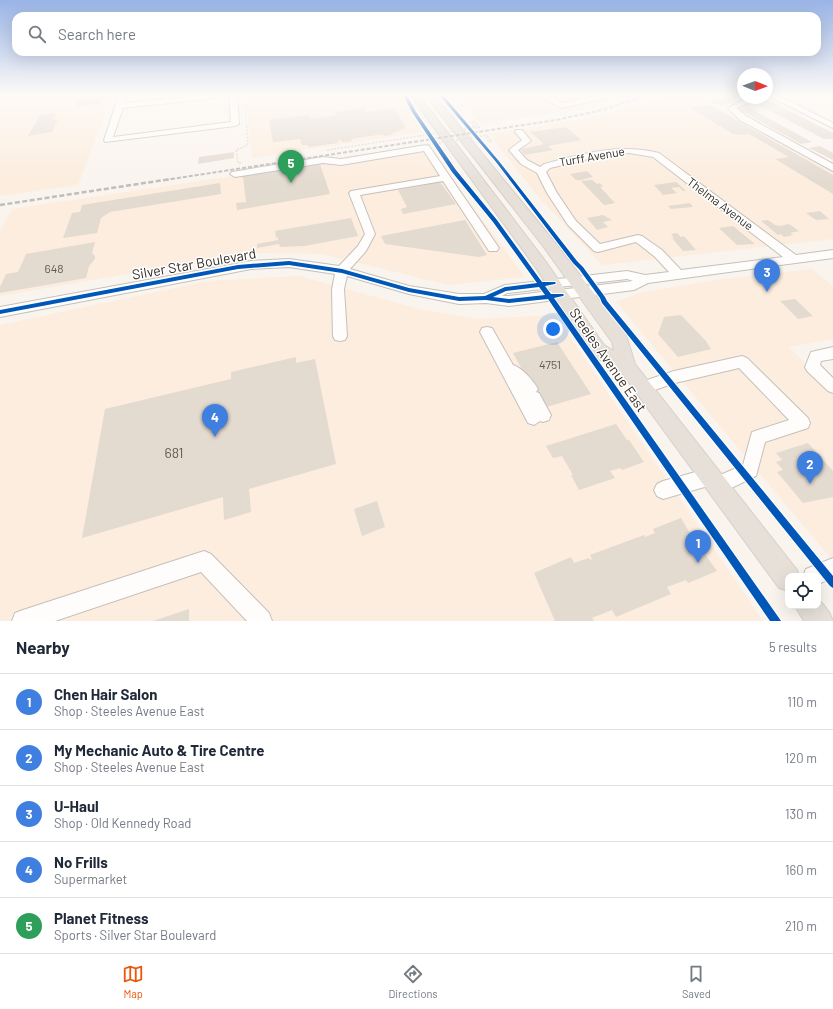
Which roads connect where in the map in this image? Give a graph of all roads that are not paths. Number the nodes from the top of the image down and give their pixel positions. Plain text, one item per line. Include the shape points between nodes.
1 (113, 124) edge
2 (234, 124) edge
3 (436, 124) edge
4 (452, 124) edge
5 (754, 124) edge
6 (519, 132) dead end
7 (646, 152) joint
8 (833, 168) edge
9 (541, 171) junction
10 (235, 174) dead end
11 (446, 178) junction
12 (493, 248) dead end
13 (833, 254) edge
14 (793, 259) junction
15 (342, 271) junction
16 (678, 274) junction
17 (581, 286) junction
18 (557, 289) junction
19 (0, 312) edge
20 (487, 332) dead end
21 (340, 336) dead end
22 (833, 354) edge
23 (506, 367) junction
24 (627, 367) junction
25 (833, 387) edge
26 (643, 388) junction
27 (714, 482) junction
28 (663, 490) dead end
29 (833, 568) edge
30 (820, 573) edge
31 (785, 576) edge
32 (23, 621) edge
33 (261, 621) edge

1 - 2 street via 108,140
3 - 18 main road, Steeles Avenue East
4 - 17 main road, Steeles Avenue East
5 - 8 street
6 - 9 street via 527,141 513,150 524,162
7 - 9 street, Turff Avenue via 609,152 547,166
7 - 14 street, Thelma Avenue via 656,155
9 - 16 street via 572,223 598,248 638,238 658,253
10 - 11 street via 323,160 347,161 426,148
11 - 12 street
11 - 15 street via 354,193 370,234 362,248
13 - 14 street, Silver Star Boulevard
14 - 16 street, Silver Star Boulevard
15 - 18 street, Silver Star Boulevard via 409,290 459,299 486,298 509,301
15 - 19 street, Silver Star Boulevard via 289,263 251,265
15 - 21 street via 338,288
16 - 17 street, Silver Star Boulevard via 645,279 634,286
17 - 18 street, Silver Star Boulevard
17 - 24 main road, Steeles Avenue East via 620,340
18 - 24 main road, Steeles Avenue East via 598,350
20 - 23 street
22 - 25 street via 816,356 812,367
23 - 23 street via 538,417 532,393 515,372
24 - 26 main road, Steeles Avenue East
26 - 27 main road, Steeles Avenue East
26 - 27 street via 674,377 742,362 802,423 758,437 750,470
27 - 28 street
27 - 31 main road, Steeles Avenue East
29 - 30 street
32 - 33 street via 204,561

